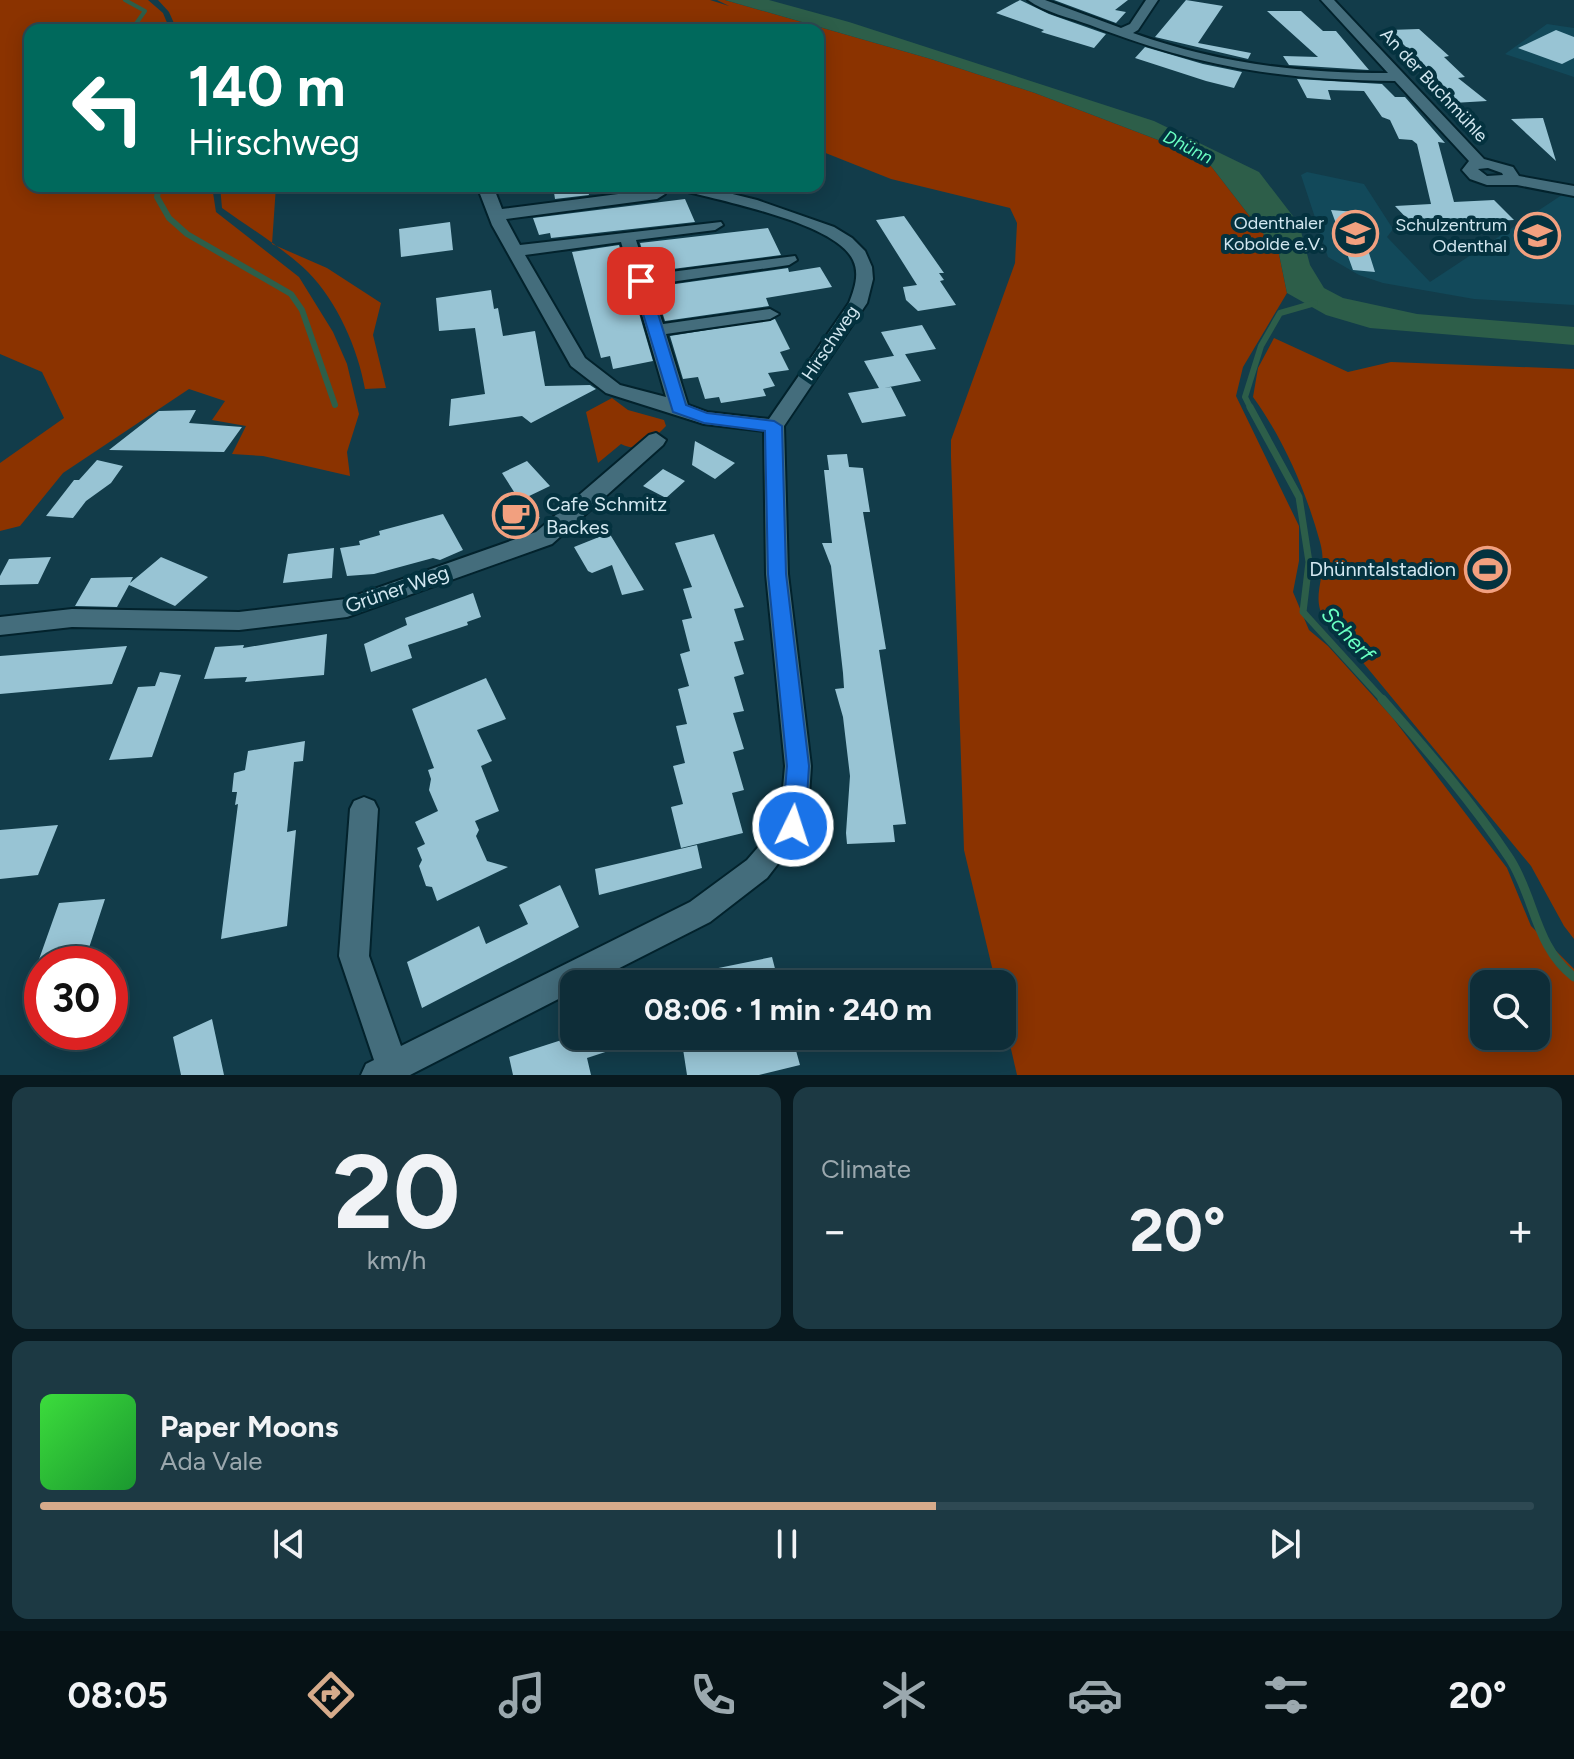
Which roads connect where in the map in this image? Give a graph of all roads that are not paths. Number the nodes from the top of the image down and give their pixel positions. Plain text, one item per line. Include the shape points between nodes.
1 (1034, 0) edge
2 (1152, 0) edge
3 (1327, 0) edge
4 (1124, 32) junction
5 (1400, 77) junction
6 (1574, 191) edge
7 (487, 192) edge
8 (703, 192) edge
9 (657, 194) dead end
10 (496, 215) junction
11 (715, 225) dead end
12 (627, 236) junction
13 (516, 251) junction
14 (789, 260) dead end
15 (641, 281) junction
16 (770, 314) dead end
17 (656, 330) junction
18 (679, 408) junction
19 (774, 426) junction
20 (656, 440) dead end
21 (0, 626) edge
22 (364, 809) dead end
23 (385, 1071) edge

1 - 4 street
2 - 4 street via 1134,27
3 - 5 street, An der Buchmühle
4 - 5 street via 1191,56 1248,68
5 - 6 street, An der Buchmühle via 1479,163 1508,170 1513,179
7 - 10 street
8 - 19 street, Hirschweg via 841,235 860,257 865,282 858,303
9 - 10 street
10 - 13 street
11 - 12 street
12 - 13 street
12 - 15 street
13 - 18 street via 578,362 613,389
14 - 15 street
15 - 17 street
16 - 17 street
17 - 18 street
18 - 19 street via 704,418
19 - 23 street via 777,574 798,766 793,826 757,869 700,912
20 - 21 street, Grüner Weg via 544,538 347,608 239,621 72,618
22 - 23 street via 354,956

